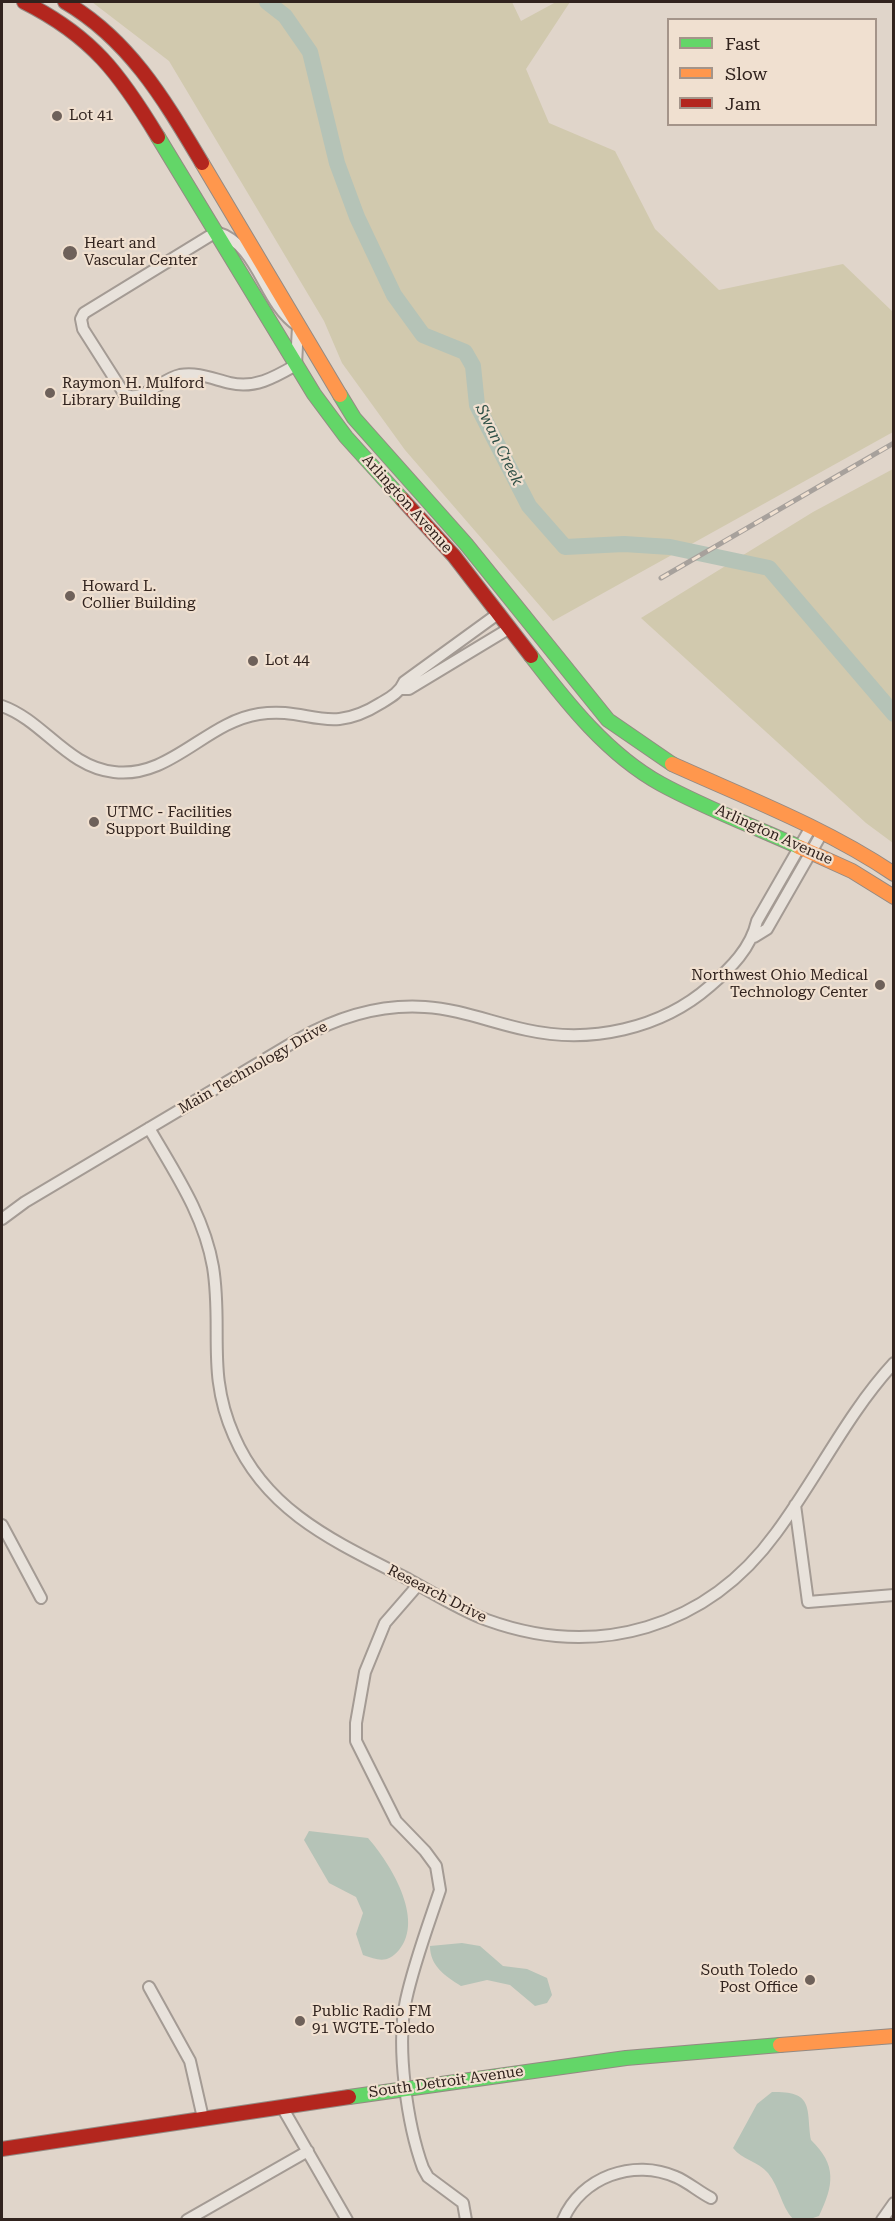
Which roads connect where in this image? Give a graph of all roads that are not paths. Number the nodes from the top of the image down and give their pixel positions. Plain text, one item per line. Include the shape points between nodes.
1 (24, 2) edge
2 (65, 2) edge
3 (216, 232) junction
4 (298, 326) junction
5 (296, 365) junction
6 (499, 613) junction
7 (510, 628) junction
8 (401, 689) junction
9 (2, 706) edge
10 (608, 720) junction
11 (817, 830) junction
12 (806, 849) junction
13 (894, 874) edge
14 (894, 897) edge
15 (149, 1128) junction
16 (25, 1202) junction
17 (2, 1214) edge
18 (2, 1219) edge
19 (894, 1363) edge
20 (795, 1505) junction
21 (2, 1525) edge
22 (5, 1542) edge
23 (418, 1585) junction
24 (894, 1594) edge
25 (41, 1598) dead end
26 (149, 1987) dead end
27 (894, 2036) edge
28 (406, 2087) junction
29 (282, 2107) junction
30 (203, 2118) junction
31 (2, 2149) edge
32 (308, 2151) junction
33 (711, 2199) dead end
34 (894, 2203) edge
35 (187, 2220) edge
36 (347, 2220) edge
37 (466, 2220) edge
38 (563, 2220) edge
39 (882, 2220) edge

1 - 3 street, Arlington Avenue via 87,43 120,77
2 - 4 street, Arlington Avenue via 89,15 113,36 155,85
3 - 4 street via 239,243 284,316
3 - 5 street, Arlington Avenue
3 - 5 street via 85,311 82,326 116,385 124,395 134,397 181,375 252,384
4 - 5 street
4 - 10 street, Arlington Avenue via 354,418 494,578
5 - 6 street, Arlington Avenue via 334,423 452,554
6 - 7 street, Arlington Avenue
6 - 8 street via 404,682
6 - 10 street via 517,620 579,702
7 - 8 street via 409,689
7 - 12 street, Arlington Avenue via 578,714 632,767 660,784
8 - 9 street via 369,710 346,718 321,720 277,713 247,717 162,763 124,773 85,764 22,716
10 - 11 street, Arlington Avenue via 668,762
11 - 12 street, Main Technology Drive
11 - 13 street, Arlington Avenue
12 - 14 street, Arlington Avenue
12 - 15 street, Main Technology Drive via 757,921 754,937 731,967 704,992 676,1010 611,1032 560,1035 442,1009 372,1010 314,1031
15 - 16 street, Main Technology Drive
15 - 23 street, Research Drive via 187,1193 206,1237 214,1279 218,1385 240,1450 268,1490 306,1525
16 - 17 street
16 - 18 street
19 - 20 street, Research Drive via 862,1402
20 - 23 street, Research Drive via 756,1560 712,1598 667,1621 623,1634 580,1637 535,1633 486,1620
20 - 24 street via 808,1602
21 - 22 street
22 - 25 street
23 - 28 street via 385,1623 365,1672 356,1723 356,1741 396,1821 430,1856 440,1875 440,1890 404,2011
26 - 30 street via 190,2061
27 - 28 street, South Detroit Avenue via 626,2058
28 - 29 street, South Detroit Avenue
28 - 37 street via 423,2168 428,2177 463,2203
29 - 30 street, South Detroit Avenue
29 - 32 street
30 - 31 street, South Detroit Avenue
32 - 35 street
32 - 36 street
33 - 38 street via 675,2176 651,2169 632,2169 596,2182 580,2195
34 - 39 street

